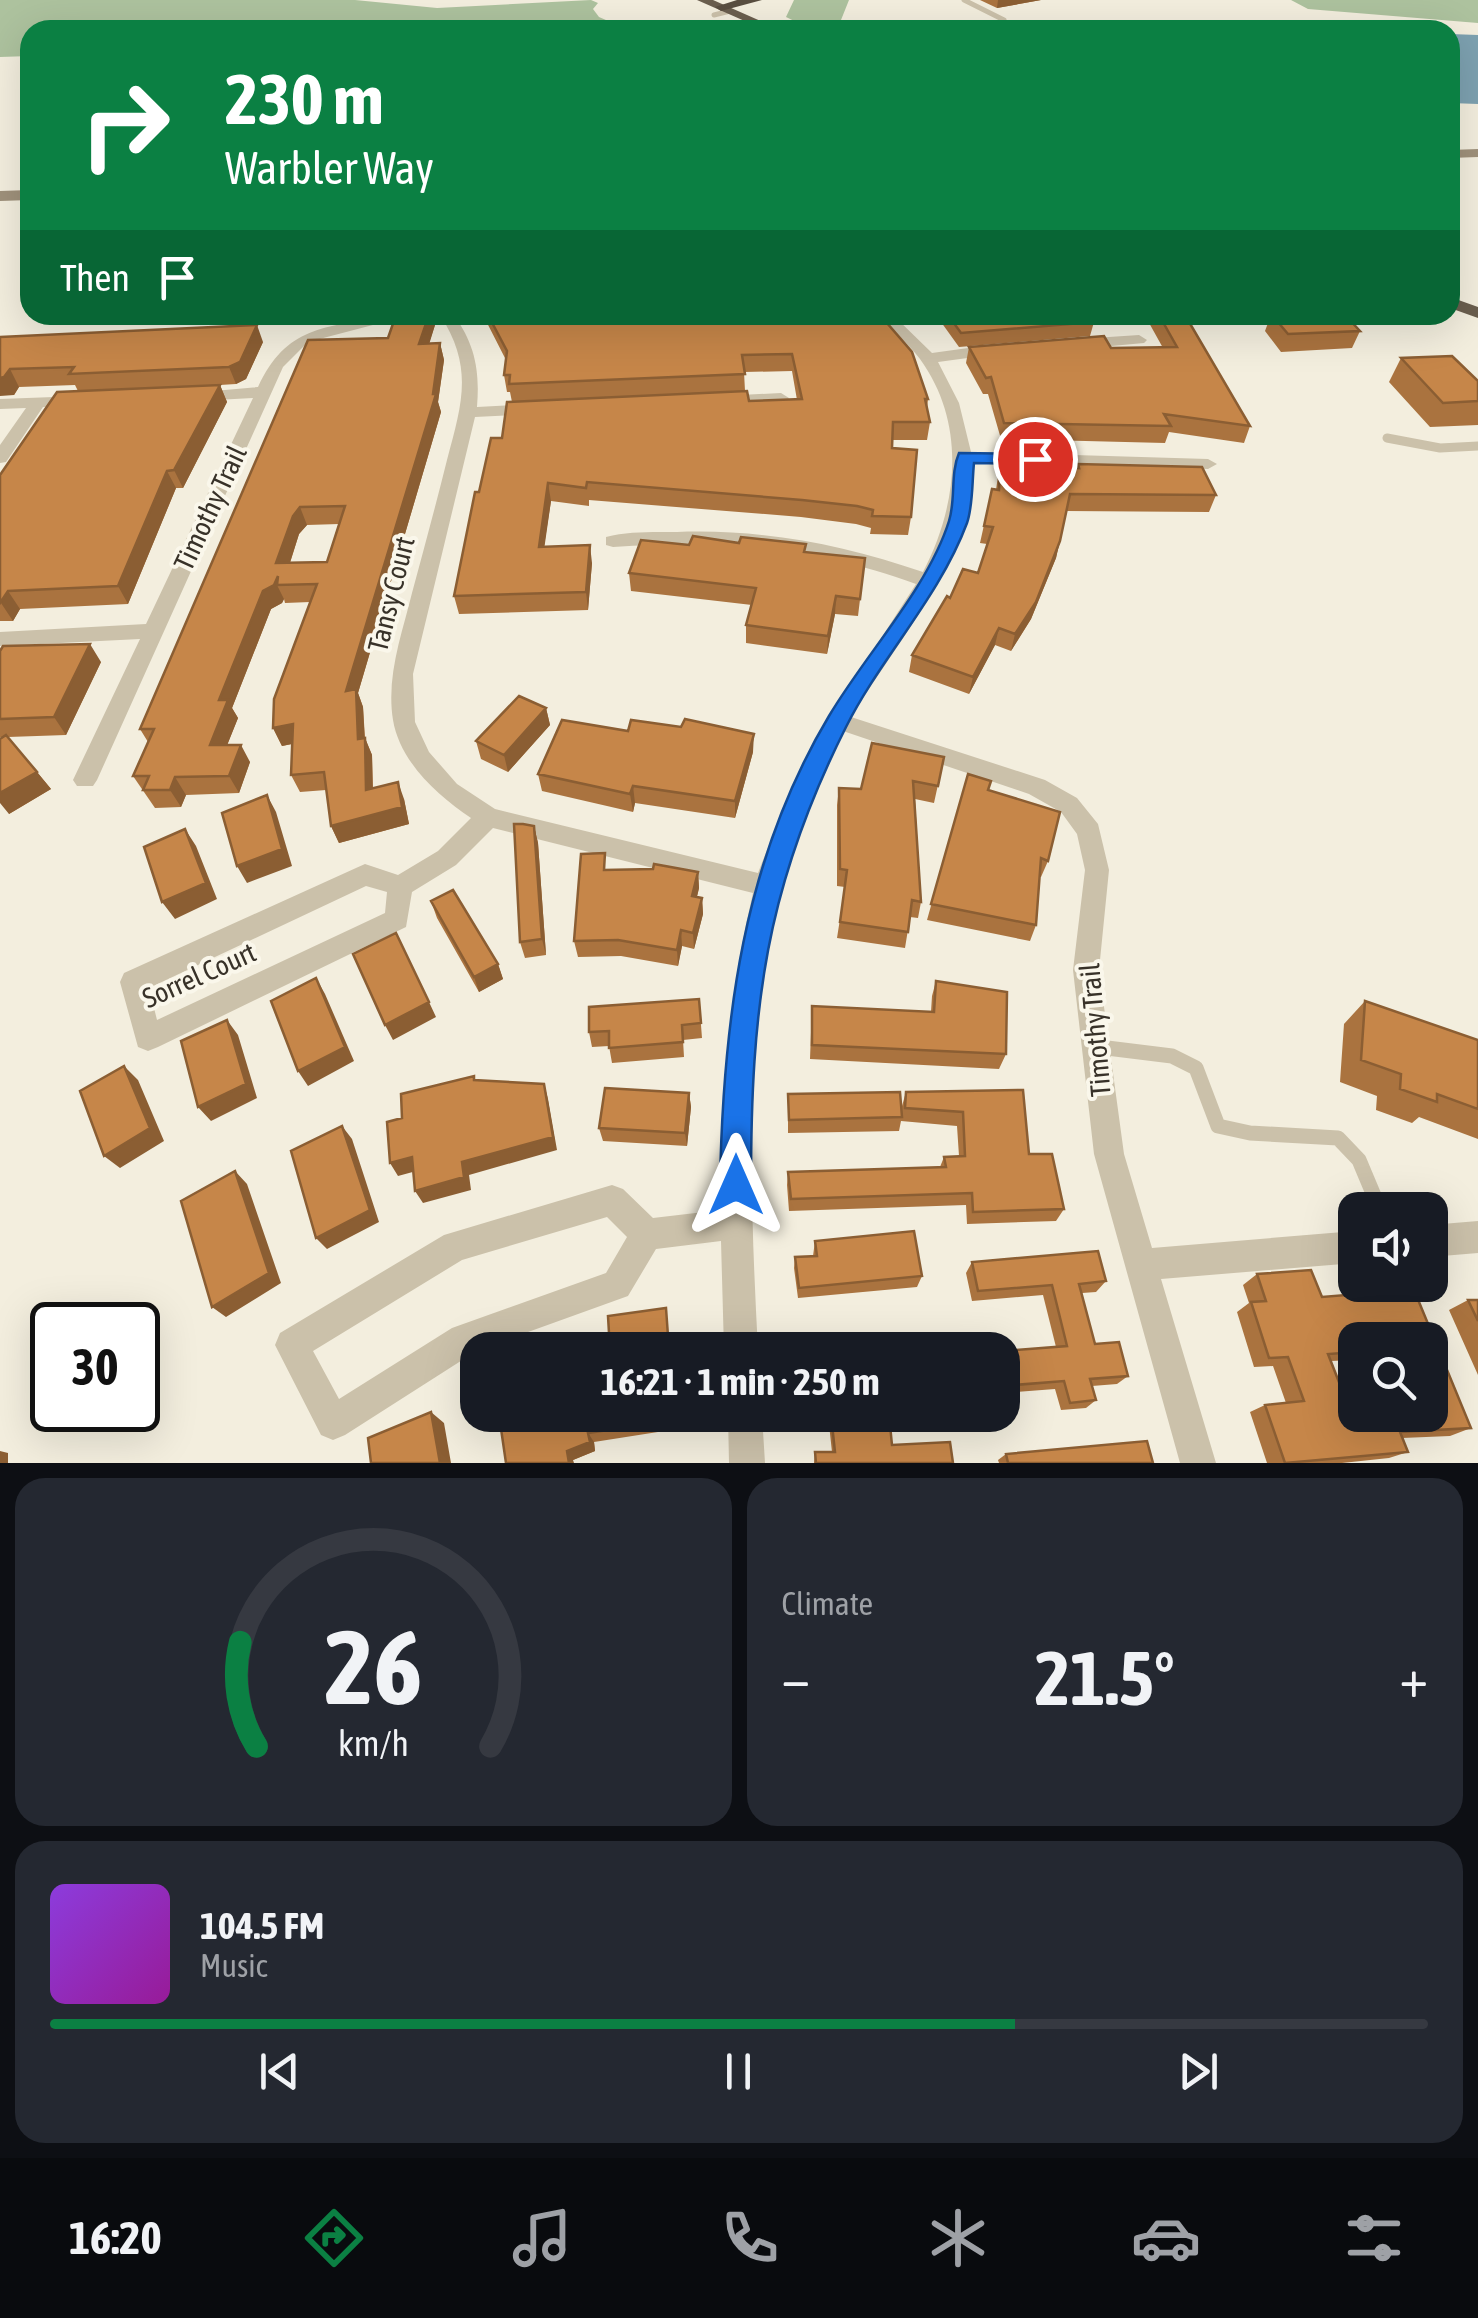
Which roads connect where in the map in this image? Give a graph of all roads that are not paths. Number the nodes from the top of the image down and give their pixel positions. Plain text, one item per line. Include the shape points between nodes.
1 (704, 0) edge
2 (756, 0) edge
3 (964, 0) edge
4 (722, 11) junction
5 (747, 20) edge
6 (1004, 20) dead end
7 (362, 325) edge
8 (454, 325) edge
9 (895, 325) edge
10 (1140, 340) dead end
11 (1068, 344) edge
12 (1014, 348) edge
13 (932, 358) junction
14 (264, 392) junction
15 (176, 396) edge
16 (780, 398) edge
17 (105, 400) edge
18 (38, 402) junction
19 (702, 402) edge
20 (0, 404) edge
21 (546, 408) edge
22 (468, 412) junction
23 (1387, 438) dead end
24 (1478, 446) edge
25 (966, 457) junction
26 (0, 458) edge
27 (1208, 464) dead end
28 (613, 541) dead end
29 (928, 580) junction
30 (154, 631) junction
31 (0, 639) edge
32 (837, 721) junction
33 (84, 780) dead end
34 (488, 817) junction
35 (400, 886) junction
36 (767, 886) junction
37 (1094, 1047) junction
38 (1372, 1192) edge
39 (735, 1224) junction
40 (647, 1234) junction
41 (1478, 1238) edge
42 (1448, 1240) edge
43 (1338, 1249) edge
44 (1142, 1265) junction
45 (740, 1332) edge
46 (745, 1432) edge
47 (747, 1463) edge
48 (1198, 1463) edge

1 - 4 highway
2 - 4 highway
3 - 6 lane
4 - 5 highway
7 - 14 street, Timothy Trail via 303,339 286,350
8 - 22 street, Tansy Court via 469,346
9 - 13 street
10 - 11 street
12 - 13 street
13 - 25 street
14 - 15 street
14 - 30 street, Timothy Trail
16 - 19 street
17 - 18 street
18 - 20 street
18 - 26 street
21 - 22 street
22 - 34 street, Tansy Court via 402,674 404,722 420,758 449,791
23 - 24 lane via 1440,448
25 - 27 street
25 - 29 street via 959,520
28 - 29 street via 762,536 862,556
29 - 32 street
30 - 31 street
30 - 33 street, Timothy Trail
32 - 36 street
32 - 37 street, Timothy Trail via 1037,788 1079,818 1089,831 1097,870 1086,970
34 - 35 street via 446,858
34 - 36 street, Tansy Court
35 - 35 street, Sorrel Court via 365,875 134,982 148,1038 396,919
36 - 39 street via 736,1070
37 - 38 lane via 1172,1056 1196,1068 1218,1126 1236,1135 1323,1134 1346,1142
37 - 44 street, Timothy Trail via 1108,1154
39 - 40 street
39 - 45 street
40 - 40 street via 612,1200 455,1246 292,1345 333,1423 464,1340 617,1285
41 - 42 street
43 - 44 street
44 - 48 street, Timothy Trail
46 - 47 street

